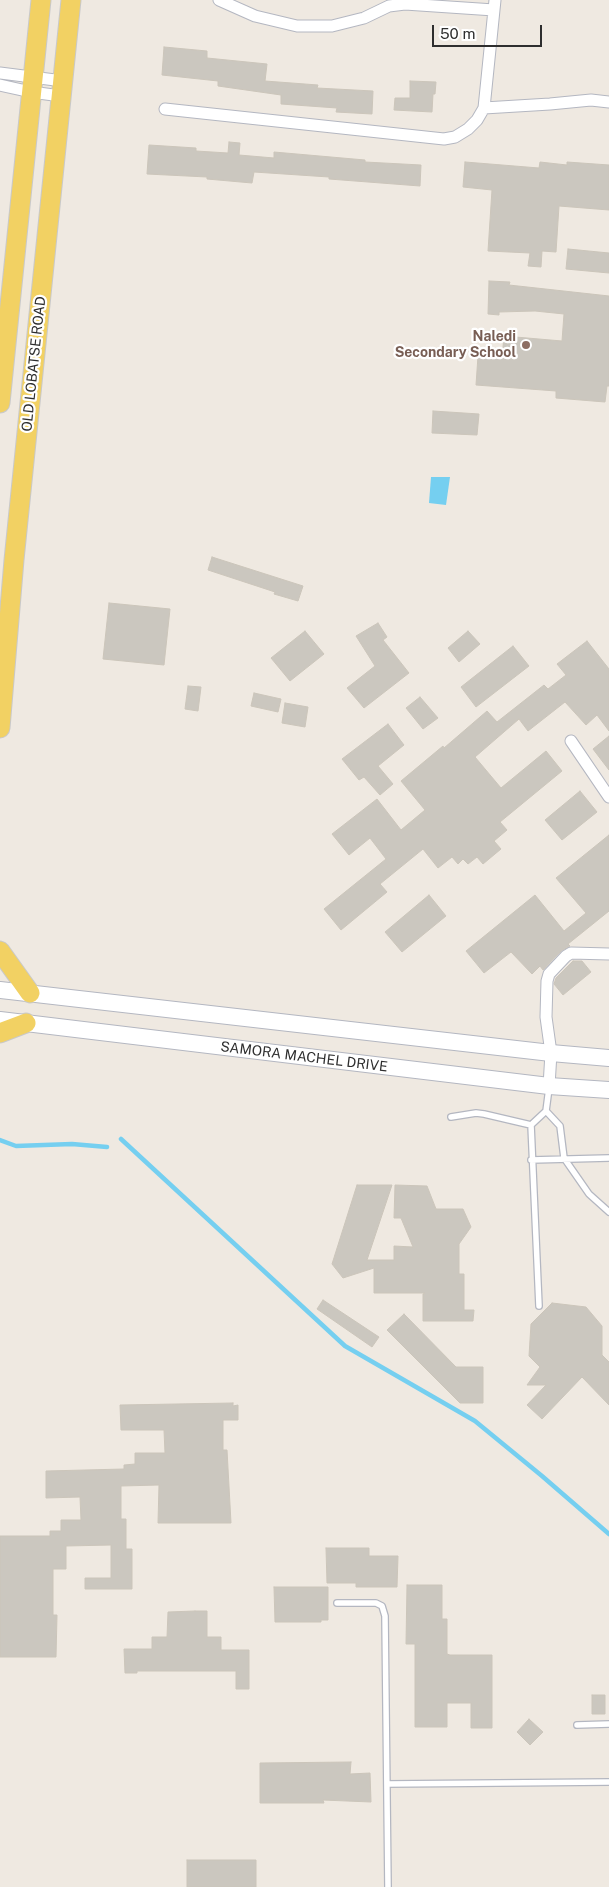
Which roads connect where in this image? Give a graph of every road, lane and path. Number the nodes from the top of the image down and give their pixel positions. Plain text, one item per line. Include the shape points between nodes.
1 (42, 0) edge
2 (71, 0) edge
3 (219, 0) edge
4 (494, 5) edge
5 (0, 73) edge
6 (0, 85) edge
7 (32, 85) junction
8 (62, 89) junction
9 (609, 102) edge
10 (484, 108) junction
11 (165, 109) dead end
12 (0, 403) edge
13 (7, 558) edge
14 (6, 584) edge
15 (0, 728) edge
16 (571, 741) dead end
17 (609, 797) edge
18 (0, 951) edge
19 (609, 954) edge
20 (0, 990) edge
21 (30, 993) junction
22 (0, 1020) edge
23 (26, 1023) junction
24 (0, 1033) edge
25 (551, 1053) junction
26 (609, 1058) edge
27 (549, 1086) junction
28 (609, 1090) edge
29 (546, 1111) junction
30 (451, 1117) dead end
31 (531, 1125) junction
32 (564, 1158) junction
33 (609, 1158) edge
34 (532, 1160) junction
35 (609, 1212) edge
36 (539, 1306) dead end
37 (337, 1603) dead end
38 (609, 1724) edge
39 (577, 1725) dead end
40 (609, 1782) edge
41 (387, 1784) junction
42 (388, 1887) edge

1 - 7 main road
2 - 8 main road, OLD LOBATSE ROAD
3 - 4 street via 255,16 298,26 332,26 364,18 389,6 405,4
4 - 10 street
5 - 7 street
6 - 7 street
7 - 8 street
7 - 12 main road
8 - 13 main road, OLD LOBATSE ROAD
9 - 10 street via 590,100
10 - 11 street via 468,129 444,139
13 - 14 main road, OLD LOBATSE ROAD
14 - 15 main road, OLD LOBATSE ROAD
16 - 17 street
18 - 21 main road
19 - 25 street via 571,953 549,974 546,1017
20 - 21 main road
21 - 25 main road
22 - 23 main road, SAMORA MACHEL DRIVE
23 - 24 main road
23 - 27 main road, SAMORA MACHEL DRIVE
25 - 26 main road
25 - 27 street
27 - 28 main road, SAMORA MACHEL DRIVE
27 - 29 lane
29 - 31 lane
29 - 32 lane via 560,1126
30 - 31 lane via 476,1113
31 - 34 lane
32 - 33 lane
32 - 34 lane
32 - 35 lane via 589,1194
34 - 36 lane
37 - 41 lane via 376,1603 382,1606 385,1616
38 - 39 lane
40 - 41 lane
41 - 42 lane

